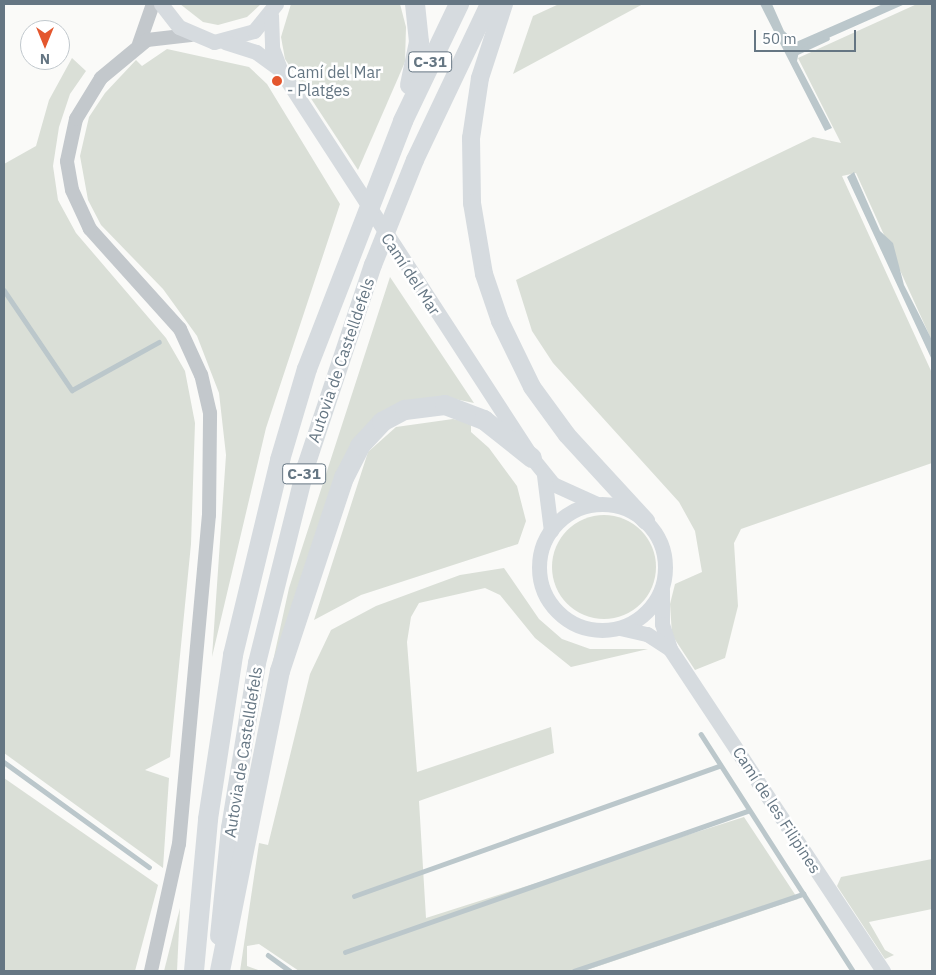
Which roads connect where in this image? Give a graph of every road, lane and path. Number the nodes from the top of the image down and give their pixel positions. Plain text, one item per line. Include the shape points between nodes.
1 (153, 4) edge
2 (161, 4) edge
3 (415, 4) edge
4 (459, 4) edge
5 (489, 4) edge
6 (504, 4) edge
7 (274, 9) edge
8 (190, 35) junction
9 (224, 42) junction
10 (139, 44) junction
11 (281, 70) junction
12 (403, 121) junction
13 (532, 458) junction
14 (544, 475) junction
15 (596, 504) junction
16 (646, 521) junction
17 (551, 531) junction
18 (662, 590) junction
19 (620, 628) junction
20 (670, 650) junction
21 (151, 971) edge
22 (194, 971) edge
23 (216, 971) edge
24 (220, 971) edge
25 (883, 971) edge

1 - 10 street
2 - 8 main road via 172,21
3 - 12 highway via 419,42
4 - 12 highway, Autovia de Castelldefels / C-31
5 - 23 highway, Autovia de Castelldefels / C-31 via 419,151 376,257 306,466 246,721
6 - 16 highway via 480,78 471,138 472,203 484,274 500,321 532,387 567,435
7 - 9 main road via 254,31
7 - 11 main road, Camí del Mar via 272,48
8 - 9 main road, Camí del Mar
8 - 10 street via 168,35
9 - 11 main road, Camí del Mar via 256,52
10 - 21 street via 101,78 86,99 76,119 67,161 72,190 90,229 180,329 199,368 210,413 209,514 180,835
11 - 13 main road, Camí del Mar
12 - 22 highway, Autovia de Castelldefels / C-31 via 307,369 254,559 219,741
13 - 14 main road, Camí del Mar
13 - 24 highway via 484,420 445,405 405,410 382,422 360,446 344,478 280,671
14 - 15 main road, Camí del Mar via 561,489
14 - 17 main road, Camí del Mar
15 - 16 main road via 623,508
15 - 17 main road via 575,509
16 - 18 main road via 665,558
17 - 19 main road via 539,568 554,607 583,627
18 - 19 main road via 644,616
18 - 20 main road via 662,624
19 - 20 main road via 647,634
20 - 25 main road, Camí de les Filipines

